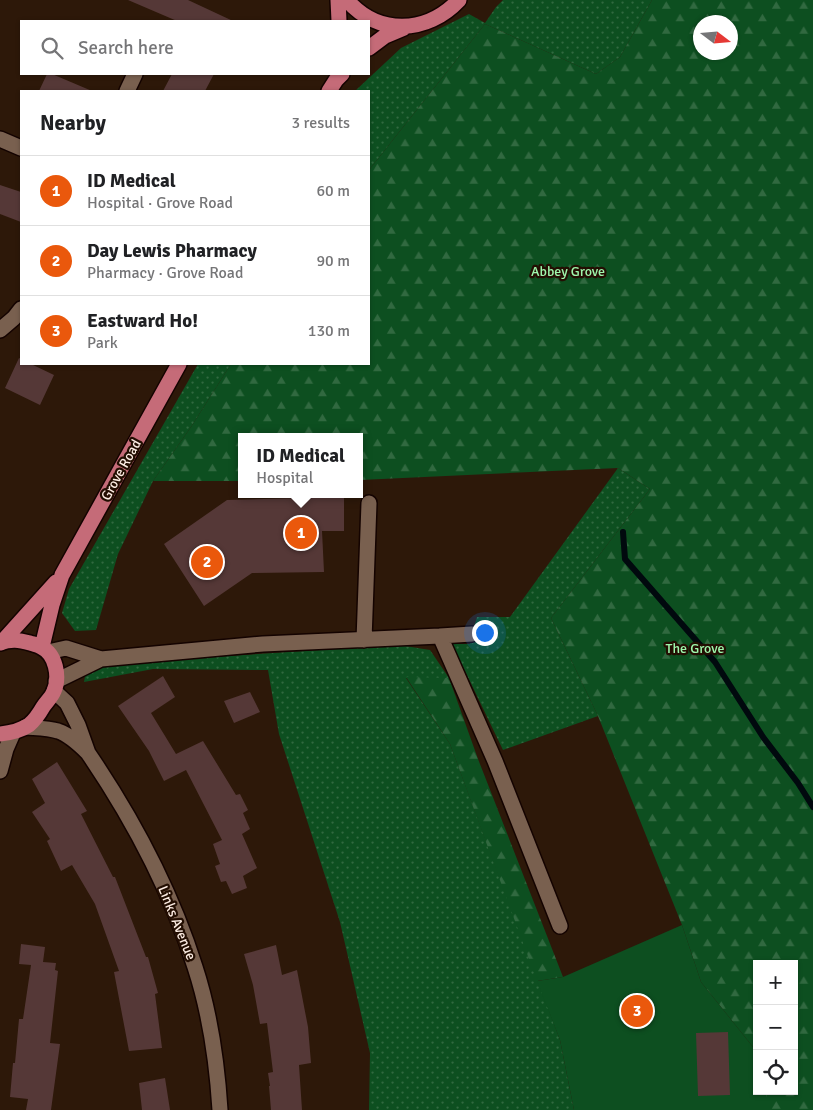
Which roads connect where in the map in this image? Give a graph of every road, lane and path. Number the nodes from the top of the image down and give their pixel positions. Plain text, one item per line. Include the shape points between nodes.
1 (338, 0) edge
2 (347, 0) edge
3 (459, 0) edge
4 (340, 20) edge
5 (408, 26) junction
6 (370, 47) edge
7 (135, 75) edge
8 (127, 90) edge
9 (0, 139) edge
10 (20, 148) edge
11 (20, 310) edge
12 (0, 330) edge
13 (178, 365) edge
14 (369, 503) dead end
15 (62, 575) junction
16 (472, 634) dead end
17 (440, 636) junction
18 (364, 640) junction
19 (0, 643) edge
20 (45, 650) junction
21 (102, 659) junction
22 (55, 686) junction
23 (13, 731) edge
24 (88, 753) junction
25 (0, 771) edge
26 (560, 926) dead end
27 (220, 1110) edge

1 - 4 main road
2 - 5 main road via 365,16 378,22
3 - 5 main road via 432,20
5 - 6 main road
7 - 8 street
9 - 10 street
11 - 12 street
13 - 15 main road, Grove Road
14 - 18 street
15 - 19 main road, Grove Road
15 - 20 main road, Grove Road via 52,605
16 - 17 street
17 - 18 street
17 - 26 street via 495,761
18 - 21 street via 263,644
19 - 20 main road via 16,640
20 - 21 street via 66,648
20 - 22 main road via 56,667
21 - 22 street
22 - 23 main road via 34,720
22 - 24 street, Links Avenue via 78,725
23 - 24 street, Links Avenue via 51,729 75,741
23 - 25 street
24 - 27 street, Links Avenue via 139,836 176,913 195,968 210,1030

